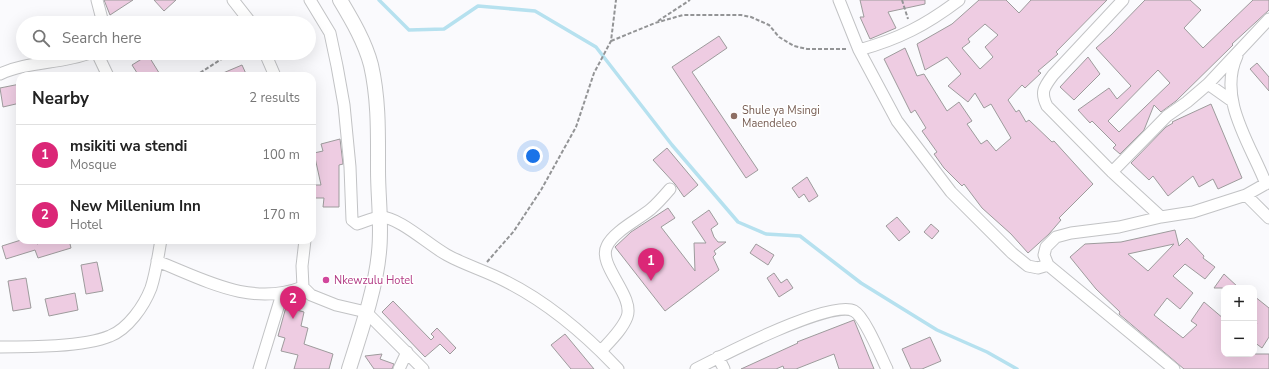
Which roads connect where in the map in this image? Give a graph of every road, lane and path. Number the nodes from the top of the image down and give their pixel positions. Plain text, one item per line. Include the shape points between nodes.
1 (97, 0) edge
2 (233, 0) edge
3 (310, 0) edge
4 (340, 0) edge
5 (616, 0) edge
6 (690, 0) edge
7 (839, 0) edge
8 (902, 0) edge
9 (958, 0) edge
10 (1123, 0) edge
11 (101, 16) edge
12 (246, 16) edge
13 (1269, 20) edge
14 (655, 23) junction
15 (911, 32) junction
16 (611, 41) junction
17 (1240, 49) junction
18 (859, 50) junction
19 (63, 60) edge
20 (100, 60) edge
21 (220, 60) edge
22 (268, 60) edge
23 (106, 72) edge
24 (201, 72) edge
25 (273, 72) edge
26 (0, 74) edge
27 (1208, 84) junction
28 (1232, 101) junction
29 (1112, 172) junction
30 (1268, 183) edge
31 (670, 189) dead end
32 (1246, 195) junction
33 (381, 217) junction
34 (1161, 217) junction
35 (1269, 218) edge
36 (160, 244) edge
37 (305, 244) edge
38 (157, 261) junction
39 (1048, 265) junction
40 (480, 269) junction
41 (303, 287) junction
42 (282, 294) junction
43 (366, 312) junction
44 (0, 347) edge
45 (601, 351) junction
46 (407, 352) junction
47 (718, 357) junction
48 (259, 369) edge
49 (349, 369) edge
50 (399, 369) edge
51 (423, 369) edge
52 (618, 369) edge
53 (696, 369) edge
54 (724, 369) edge
55 (887, 369) edge
56 (1174, 369) edge

1 - 11 street
2 - 12 street
3 - 33 street via 330,33 337,66 344,105 352,220 357,224
4 - 33 main road via 355,24 370,64 378,112
5 - 16 path
6 - 14 path
7 - 18 street
8 - 15 path
9 - 15 street
10 - 29 street via 1053,75 1045,85 1043,97 1047,106
13 - 17 street
14 - 16 path
14 - 18 path via 683,15 741,15 769,25 779,37 794,46 807,49
15 - 18 street
16 - 40 path via 594,73 576,127 544,184 514,232
17 - 27 street
17 - 28 street via 1230,74
18 - 39 street via 897,121 951,192 976,219 1028,266 1038,268
19 - 26 street via 12,68
20 - 23 street
21 - 24 path
22 - 25 street
27 - 28 street
27 - 29 street via 1167,116
28 - 30 street
29 - 34 street
30 - 32 street
31 - 45 street via 652,208 618,233 607,246 607,265 618,283 627,305 628,316
32 - 34 street via 1193,212
32 - 35 street
33 - 40 street via 409,229 447,255
33 - 43 main road via 379,254
34 - 39 street via 1056,237 1046,247 1044,255
36 - 38 street
37 - 41 street
38 - 42 street via 238,293
38 - 44 street via 151,287 138,311 111,336 58,345
39 - 56 street
40 - 45 street via 553,310
41 - 42 street
41 - 43 street via 311,295 336,305
42 - 48 street
43 - 46 street
43 - 49 main road
45 - 52 street
46 - 50 street
46 - 51 street
47 - 53 street
47 - 54 street
47 - 55 street via 747,342 818,315 845,309 854,311 861,318

